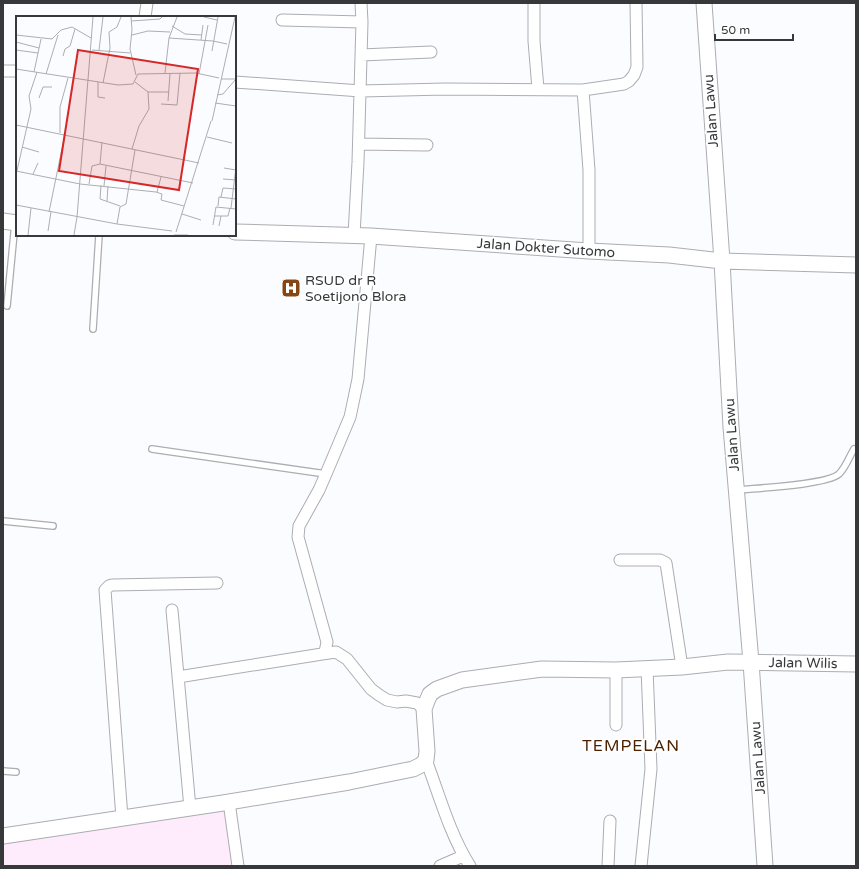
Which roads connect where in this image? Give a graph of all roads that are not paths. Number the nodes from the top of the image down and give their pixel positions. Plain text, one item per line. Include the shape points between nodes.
1 (147, 3) edge
2 (361, 3) edge
3 (534, 3) edge
4 (636, 3) edge
5 (704, 3) edge
6 (146, 16) edge
7 (282, 20) dead end
8 (362, 22) junction
9 (431, 52) dead end
10 (361, 55) junction
11 (3, 71) edge
12 (16, 71) edge
13 (236, 82) edge
14 (538, 90) junction
15 (583, 90) junction
16 (361, 92) junction
17 (359, 144) junction
18 (428, 145) dead end
19 (12, 222) edge
20 (236, 232) edge
21 (354, 235) junction
22 (100, 236) edge
23 (371, 236) junction
24 (589, 251) junction
25 (722, 261) junction
26 (856, 265) edge
27 (7, 306) dead end
28 (93, 329) dead end
29 (152, 449) dead end
30 (854, 449) dead end
31 (326, 474) junction
32 (736, 490) junction
33 (3, 521) edge
34 (53, 526) dead end
35 (620, 560) dead end
36 (217, 583) dead end
37 (172, 610) dead end
38 (322, 654) junction
39 (751, 662) junction
40 (856, 664) edge
41 (682, 666) junction
42 (647, 668) junction
43 (616, 670) junction
44 (178, 677) junction
45 (424, 709) junction
46 (616, 725) dead end
47 (426, 760) junction
48 (3, 771) edge
49 (16, 772) dead end
50 (229, 802) junction
51 (190, 808) junction
52 (122, 818) junction
53 (610, 821) dead end
54 (3, 836) edge
55 (463, 856) junction
56 (238, 866) edge
57 (440, 866) edge
58 (470, 866) edge
59 (608, 866) edge
60 (641, 866) edge
61 (765, 866) edge

1 - 6 street
2 - 8 street
3 - 14 street
4 - 15 street via 638,58 634,75 624,84
5 - 25 main road, Jalan Lawu
7 - 8 street
8 - 10 street
9 - 10 street
10 - 16 street
11 - 12 street
13 - 16 street
14 - 15 street
14 - 16 street via 445,89
15 - 24 street via 588,170
16 - 17 street
17 - 18 street
17 - 21 street
19 - 27 lane
20 - 21 main road, Jalan Dokter Sutomo
21 - 23 main road, Jalan Dokter Sutomo
22 - 28 lane
23 - 24 main road, Jalan Dokter Sutomo
23 - 31 street via 356,385 350,416
24 - 25 main road, Jalan Dokter Sutomo via 669,255
25 - 26 main road, Jalan Dokter Sutomo
25 - 32 main road, Jalan Lawu
29 - 31 lane
30 - 32 lane via 842,470 835,476 807,484
31 - 38 street via 298,531 326,642
32 - 39 main road, Jalan Lawu
33 - 34 lane
35 - 41 street via 660,560 666,563
36 - 52 street via 112,585 105,590
37 - 44 street
38 - 44 street
38 - 45 street via 336,652 347,659 371,689 387,700 417,703
39 - 40 main road, Jalan Wilis
39 - 41 main road, Jalan Wilis
39 - 61 main road, Jalan Lawu
41 - 42 main road, Jalan Wilis
42 - 43 main road, Jalan Wilis
42 - 60 street via 651,769
43 - 45 main road, Jalan Wilis via 542,669 462,680 430,694
43 - 46 street
44 - 51 street
45 - 47 main road
47 - 50 main road via 413,769
47 - 55 street
48 - 49 lane
50 - 51 main road
50 - 56 street
51 - 52 main road
52 - 54 main road
53 - 59 street
55 - 57 street
55 - 58 street

